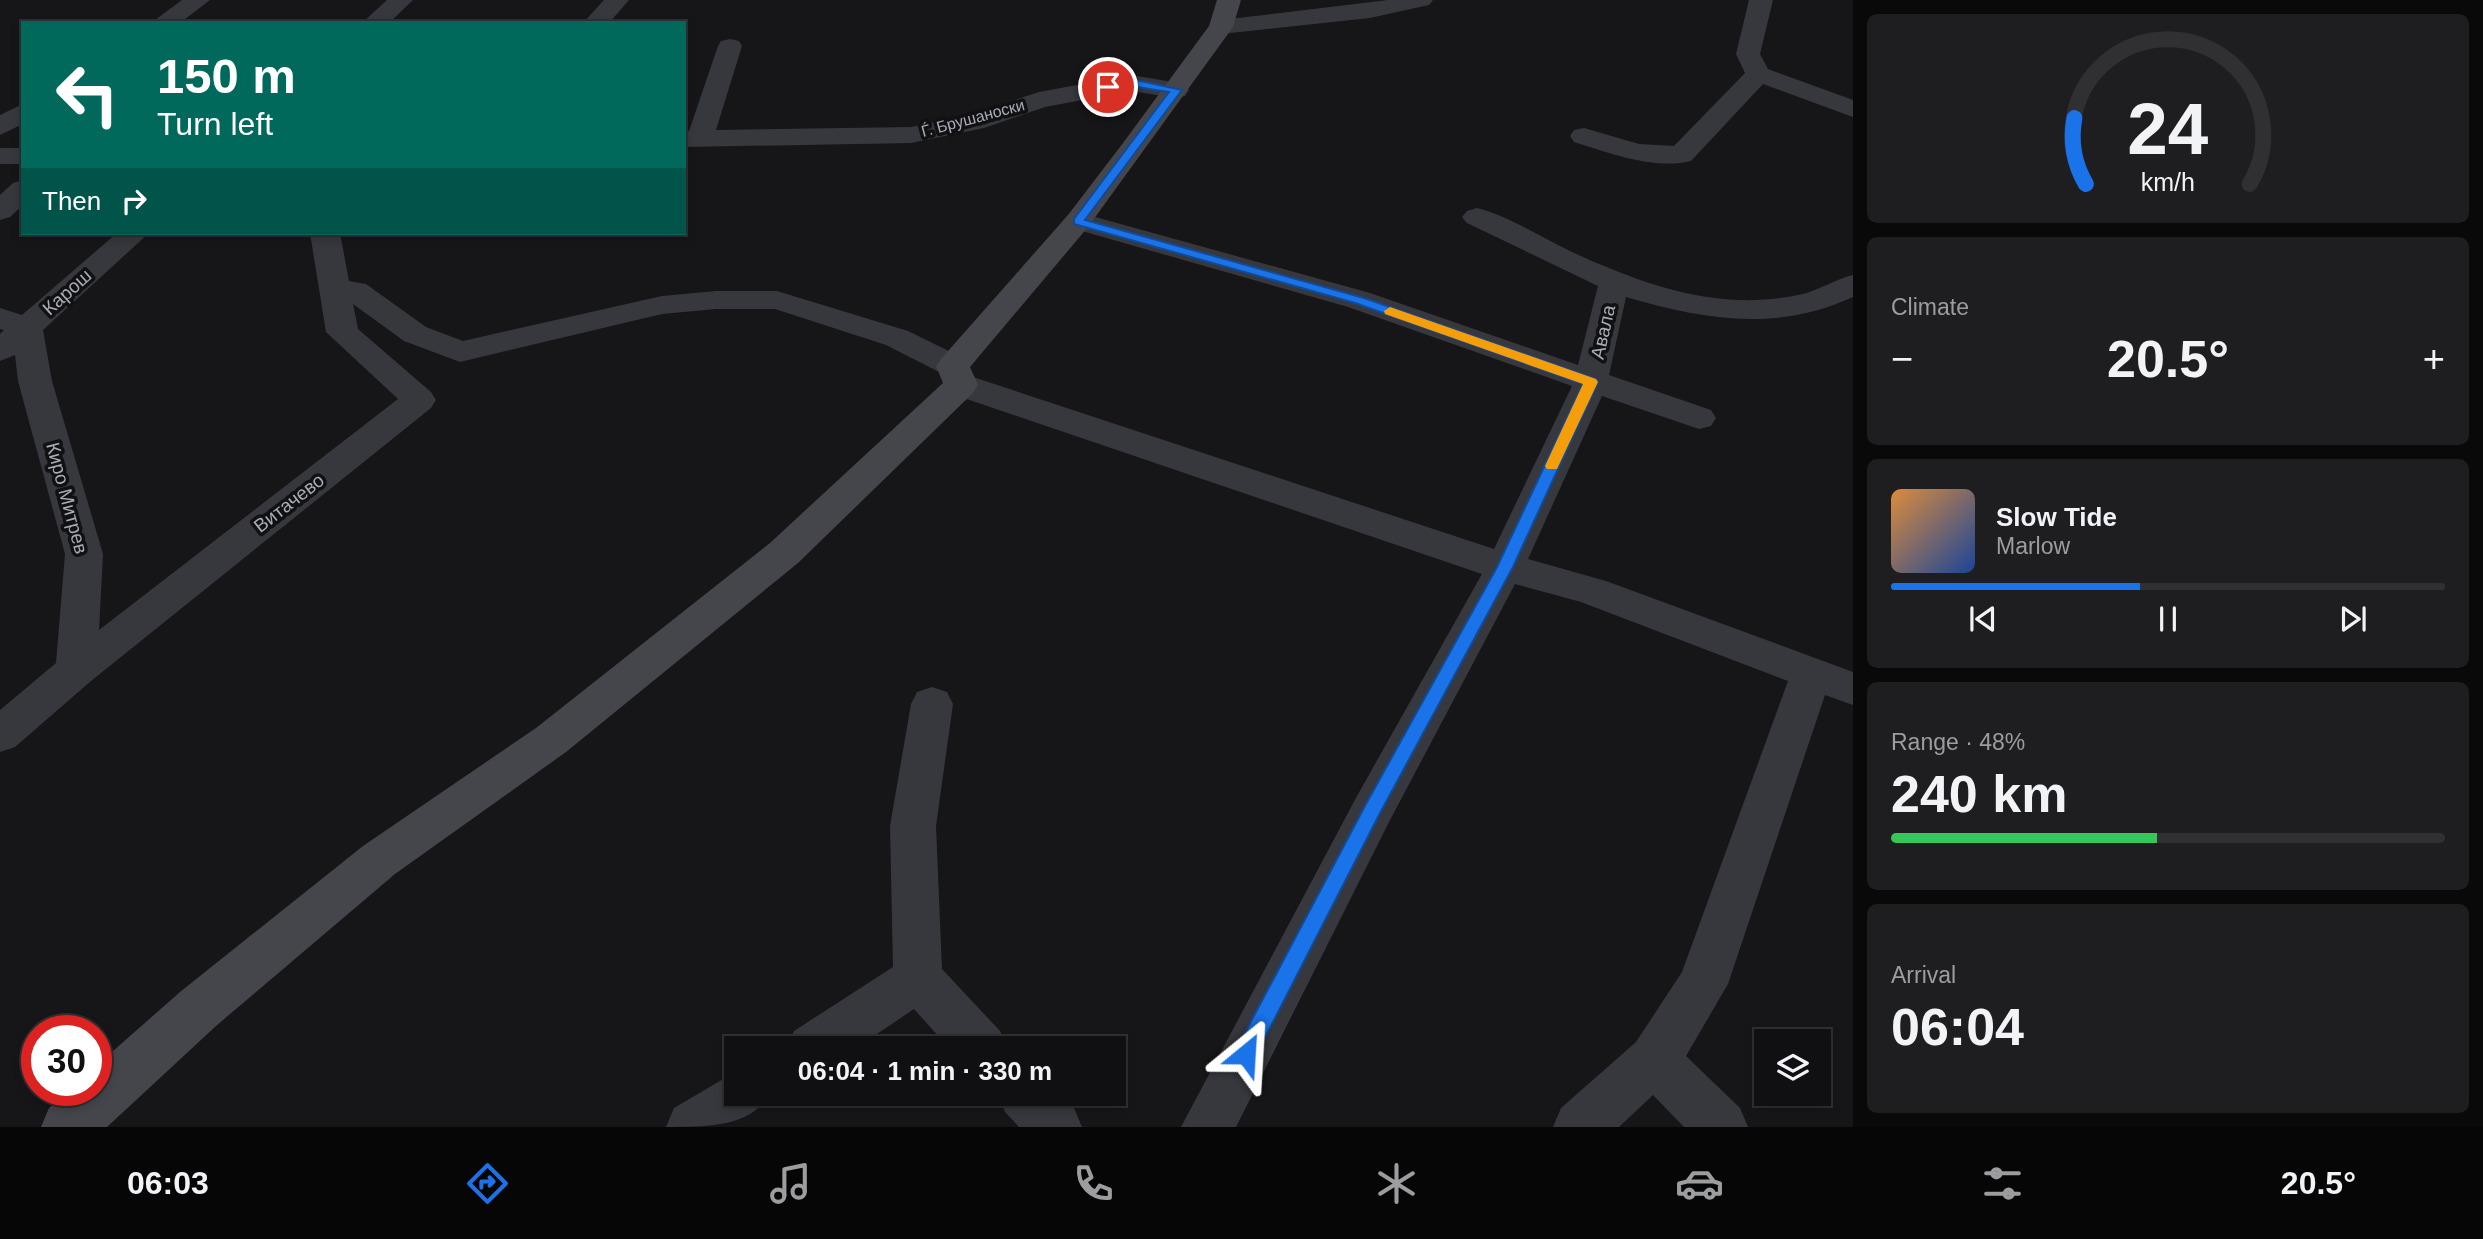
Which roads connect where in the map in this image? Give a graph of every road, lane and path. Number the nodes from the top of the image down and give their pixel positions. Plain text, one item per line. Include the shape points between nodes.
1 (198, 0) edge
2 (401, 0) edge
3 (617, 0) edge
4 (1421, 0) edge
5 (1761, 0) edge
6 (1225, 13) edge
7 (166, 21) edge
8 (376, 21) edge
9 (597, 21) edge
10 (730, 46) dead end
11 (1758, 74) junction
12 (1176, 90) junction
13 (1853, 109) edge
14 (21, 113) edge
15 (0, 127) edge
16 (1584, 136) dead end
17 (692, 139) edge
18 (0, 156) edge
19 (21, 156) edge
20 (21, 191) edge
21 (0, 211) edge
22 (1476, 217) dead end
23 (1078, 221) junction
24 (131, 235) edge
25 (326, 235) edge
26 (1614, 283) junction
27 (1853, 284) edge
28 (334, 289) junction
29 (14, 323) edge
30 (0, 351) edge
31 (957, 375) junction
32 (1591, 382) junction
33 (1699, 418) dead end
34 (1505, 567) junction
35 (76, 670) junction
36 (1833, 680) edge
37 (932, 704) dead end
38 (0, 735) edge
39 (919, 978) junction
40 (830, 1036) edge
41 (971, 1036) edge
42 (1654, 1060) junction
43 (725, 1106) edge
44 (1035, 1106) edge
45 (68, 1127) edge
46 (693, 1127) edge
47 (1055, 1127) edge
48 (1208, 1127) edge
49 (1580, 1127) edge
50 (1721, 1127) edge

1 - 7 street
2 - 8 street
3 - 9 street
4 - 6 street via 1370,11
5 - 11 street via 1748,54
6 - 12 main road
10 - 17 street
11 - 13 street
11 - 16 street via 1681,155 1637,152
12 - 17 street, Ѓ. Брушаноски via 1131,83 1040,100 975,122 911,135
12 - 23 main road
14 - 15 street
18 - 19 street
20 - 21 street
22 - 26 street
23 - 31 main road
23 - 32 street via 1359,300
24 - 29 street, Карош
25 - 28 street, Витачево
26 - 27 street via 1711,311 1785,309
26 - 32 street, Авала
28 - 31 street via 355,290 415,334 460,352 662,306 777,300 897,338
28 - 35 street, Витачево via 342,332 419,400
29 - 30 street, Карош
29 - 35 street, Киро Митрев via 84,554
31 - 34 street
31 - 45 main road via 784,553 551,740 379,860 198,1009
32 - 33 street
32 - 34 street, Авала
34 - 36 street via 1592,591
34 - 48 street, Авала
35 - 38 street, Витачево
36 - 42 street via 1703,984
37 - 39 street via 913,826
39 - 40 street
39 - 41 street
42 - 49 street
42 - 50 street
43 - 46 street
44 - 47 street

